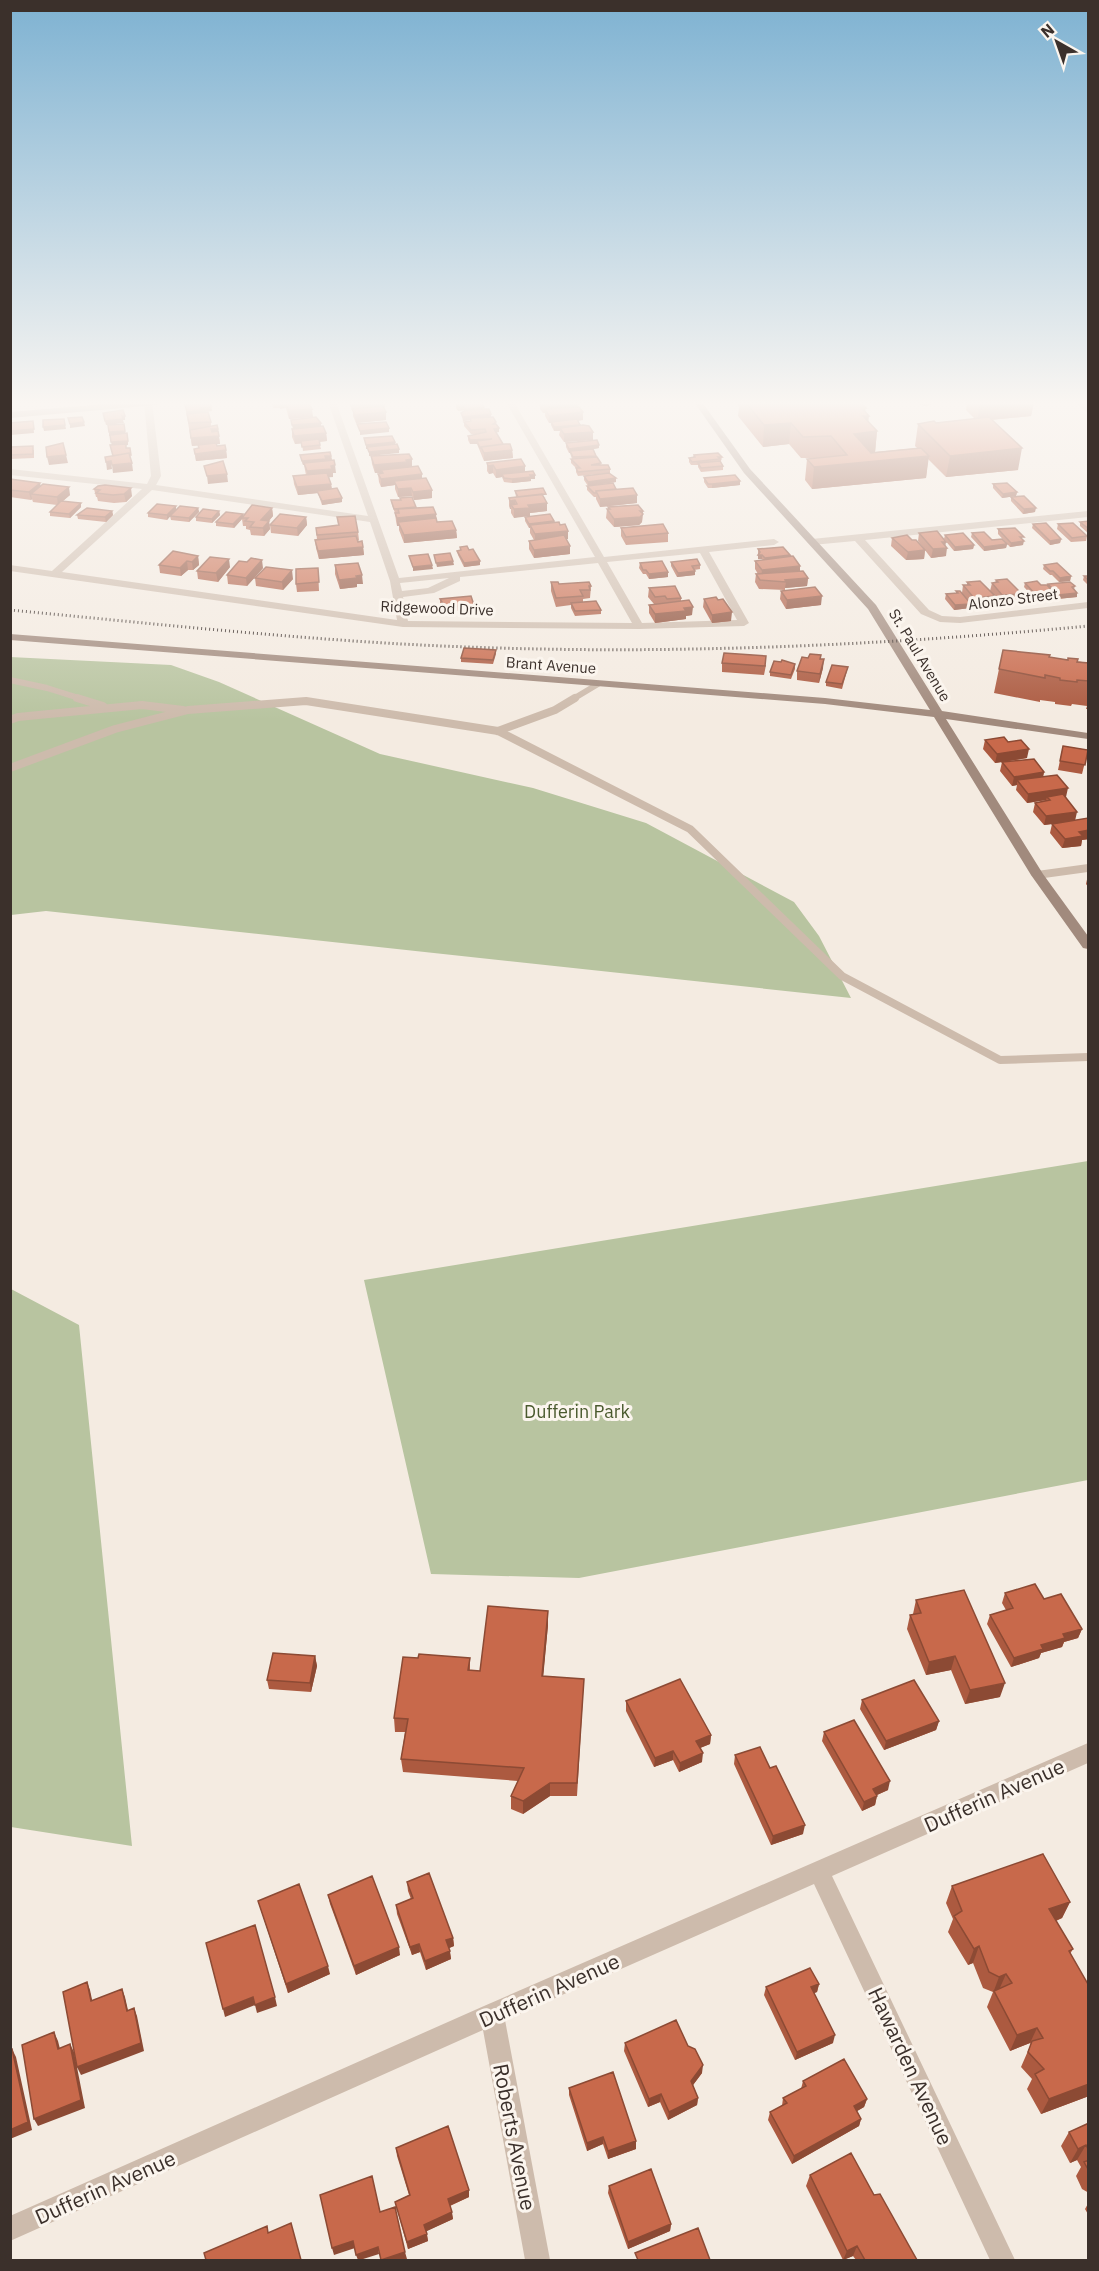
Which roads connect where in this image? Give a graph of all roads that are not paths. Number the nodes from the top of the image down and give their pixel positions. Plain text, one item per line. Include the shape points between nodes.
1 (127, 508) edge
2 (292, 508) edge
3 (369, 508) edge
4 (571, 508) edge
5 (780, 508) edge
6 (1089, 514) edge
7 (373, 520) junction
8 (857, 537) junction
9 (774, 542) dead end
10 (812, 543) junction
11 (703, 549) junction
12 (600, 558) junction
13 (10, 568) edge
14 (467, 574) junction
15 (53, 575) junction
16 (395, 581) junction
17 (397, 595) junction
18 (1089, 605) edge
19 (403, 624) junction
20 (639, 626) junction
21 (10, 637) edge
22 (10, 680) edge
23 (598, 684) junction
24 (109, 708) junction
25 (188, 710) junction
26 (937, 714) junction
27 (10, 720) edge
28 (498, 731) junction
29 (1089, 736) edge
30 (10, 768) edge
31 (1089, 868) edge
32 (1037, 875) junction
33 (1089, 945) edge
34 (1089, 1057) edge
35 (1089, 1753) edge
36 (819, 1871) junction
37 (492, 2014) junction
38 (10, 2229) edge
39 (538, 2260) edge
40 (1003, 2260) edge

1 - 15 street
2 - 7 street
3 - 7 street
4 - 12 street
5 - 10 main road, St. Paul Avenue
6 - 8 street
7 - 16 street
8 - 10 street
8 - 18 street, Alonzo Street via 926,612 940,619
9 - 11 street
10 - 26 main road, St. Paul Avenue via 872,607
11 - 12 street
11 - 20 street, Ridgewood Drive via 744,623
12 - 14 street
12 - 20 street
13 - 15 street, Ridgewood Drive
14 - 16 street
14 - 17 street via 430,591
15 - 19 street, Ridgewood Drive
16 - 17 street
17 - 19 street
19 - 20 street, Ridgewood Drive
21 - 23 main road, Brant Avenue
22 - 24 lane
23 - 26 main road, Brant Avenue via 825,701
23 - 28 lane via 555,710
24 - 25 lane via 142,705
24 - 27 lane
25 - 28 lane via 306,701
25 - 30 lane via 115,729
26 - 29 main road, Brant Avenue
26 - 32 main road, St. Paul Avenue
28 - 34 lane via 690,829 842,976 1000,1060
31 - 32 street
32 - 33 main road, St. Paul Avenue
35 - 36 street, Dufferin Avenue
36 - 37 street, Dufferin Avenue
36 - 40 street, Hawarden Avenue
37 - 38 street, Dufferin Avenue
37 - 39 street, Roberts Avenue

